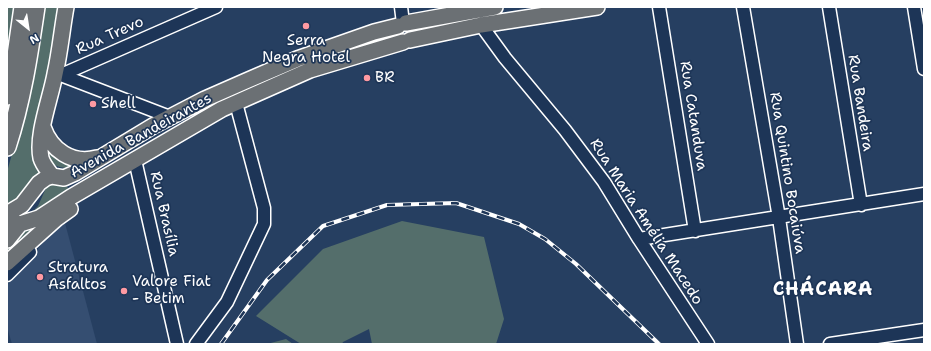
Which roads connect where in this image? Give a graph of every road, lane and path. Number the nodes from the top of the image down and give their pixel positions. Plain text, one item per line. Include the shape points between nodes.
1 (23, 7) edge
2 (36, 7) edge
3 (66, 7) edge
4 (216, 7) edge
5 (401, 7) edge
6 (495, 7) edge
7 (597, 7) edge
8 (659, 7) edge
9 (743, 7) edge
10 (829, 7) edge
11 (914, 7) edge
12 (402, 24) junction
13 (481, 25) junction
14 (406, 41) junction
15 (924, 69) edge
16 (58, 74) junction
17 (7, 96) edge
18 (236, 103) junction
19 (170, 117) junction
20 (43, 127) junction
21 (133, 139) junction
22 (7, 147) edge
23 (102, 156) junction
24 (135, 160) junction
25 (58, 177) junction
26 (924, 194) edge
27 (71, 197) junction
28 (861, 204) junction
29 (7, 214) edge
30 (779, 218) junction
31 (56, 220) junction
32 (13, 222) edge
33 (695, 230) junction
34 (639, 239) junction
35 (7, 240) edge
36 (7, 264) edge
37 (7, 275) edge
38 (924, 330) edge
39 (177, 344) edge
40 (196, 344) edge
41 (708, 344) edge
42 (797, 344) edge
43 (830, 344) edge

1 - 17 highway via 14,69
2 - 22 highway via 28,66
3 - 16 main road
4 - 16 street, Rua Trevo
5 - 12 street
6 - 12 main road, Avenida Bandeirantes
7 - 13 main road, Avenida Bandeirantes
8 - 33 street, Rua Catanduva
9 - 30 street, Rua Quintino Bocaiúva
10 - 28 street, Rua Bandeira
11 - 15 street
12 - 14 main road via 396,29 396,36
12 - 19 main road, Avenida Bandeirantes via 297,59
13 - 14 main road, Avenida Bandeirantes
13 - 34 street, Rua Maria Amélia Macedo via 604,182
14 - 18 main road, Avenida Bandeirantes via 310,70
16 - 19 street
16 - 20 main road
18 - 24 main road, Avenida Bandeirantes
18 - 40 street via 264,208 264,224 227,302
19 - 21 main road, Avenida Bandeirantes
20 - 23 main road via 51,144 66,155 84,160
20 - 25 main road via 41,158 45,166
21 - 23 main road, Avenida Bandeirantes
21 - 24 main road
23 - 25 main road, Avenida Bandeirantes
24 - 27 main road, Avenida Bandeirantes
24 - 31 main road
24 - 39 street, Rua Brasília
25 - 27 main road via 72,185
25 - 29 main road, Avenida Bandeirantes via 46,178 39,183 22,206
26 - 28 street
27 - 32 main road, Avenida Bandeirantes via 39,218
28 - 30 street
30 - 33 street
30 - 42 street, Rua Quintino Bocaiúva
31 - 36 main road
31 - 37 street
32 - 35 main road
33 - 34 street
34 - 41 street, Rua Maria Amélia Macedo
38 - 43 street

